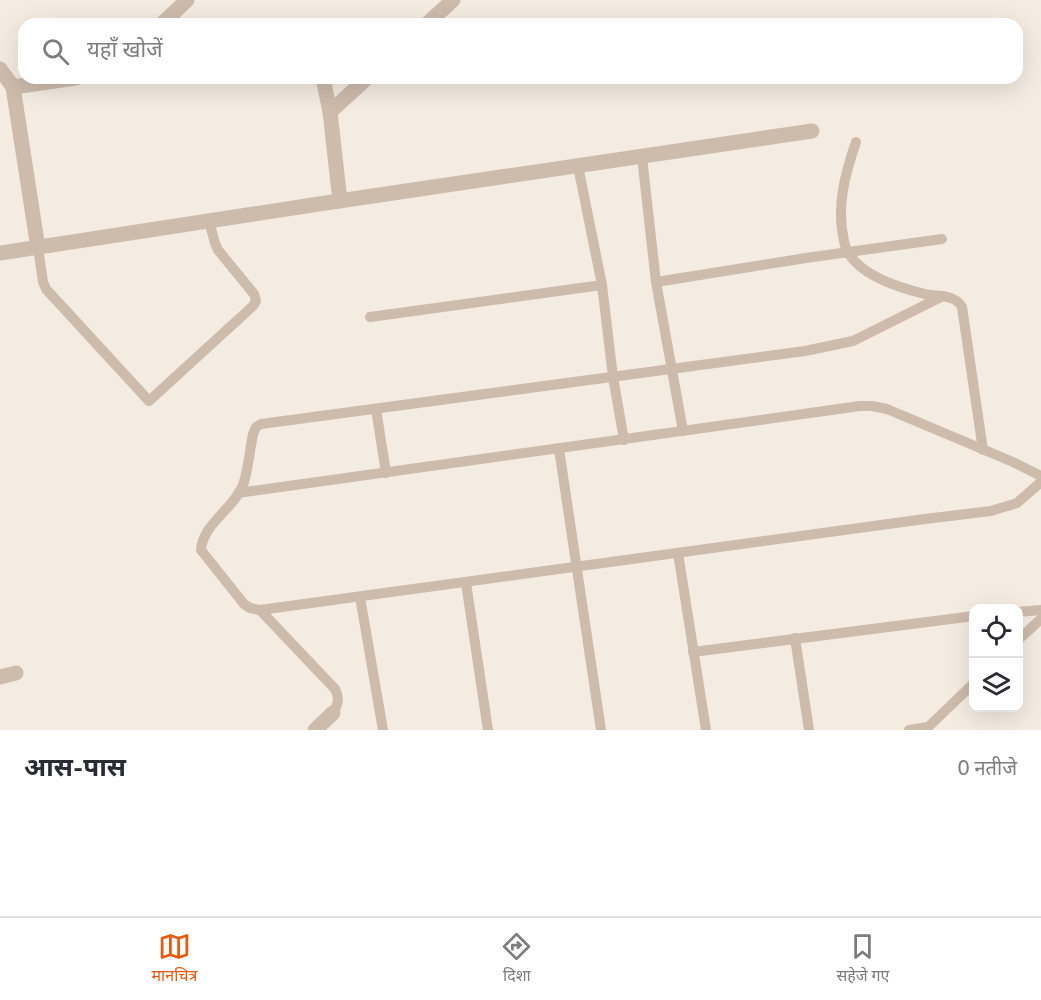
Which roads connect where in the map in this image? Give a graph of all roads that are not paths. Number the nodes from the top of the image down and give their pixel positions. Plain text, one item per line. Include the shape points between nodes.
1 (187, 0) edge
2 (453, 0) edge
3 (168, 18) edge
4 (434, 18) edge
5 (0, 69) edge
6 (34, 84) edge
7 (324, 84) edge
8 (360, 84) edge
9 (13, 87) junction
10 (330, 112) junction
11 (812, 131) dead end
12 (856, 142) dead end
13 (642, 157) junction
14 (578, 166) junction
15 (340, 201) junction
16 (209, 221) junction
17 (942, 239) dead end
18 (38, 248) junction
19 (847, 252) junction
20 (0, 253) edge
21 (656, 282) junction
22 (602, 285) junction
23 (943, 296) junction
24 (370, 317) dead end
25 (671, 369) junction
26 (613, 377) junction
27 (375, 409) junction
28 (683, 431) junction
29 (624, 440) junction
30 (559, 448) junction
31 (983, 450) junction
32 (386, 473) junction
33 (1041, 476) edge
34 (1041, 482) edge
35 (238, 494) junction
36 (678, 553) junction
37 (577, 567) junction
38 (466, 583) junction
39 (360, 597) junction
40 (260, 610) junction
41 (1041, 610) edge
42 (1023, 612) edge
43 (969, 617) edge
44 (1041, 619) edge
45 (1023, 635) edge
46 (795, 638) junction
47 (693, 652) junction
48 (16, 673) dead end
49 (0, 677) edge
50 (969, 688) edge
51 (333, 713) joint
52 (927, 728) edge
53 (315, 730) edge
54 (382, 730) edge
55 (488, 730) edge
56 (601, 730) edge
57 (706, 730) edge
58 (809, 730) edge
59 (909, 730) edge

1 - 3 street
2 - 4 street
5 - 9 street
6 - 9 street
7 - 10 street
8 - 10 street
9 - 18 street
10 - 15 street
11 - 13 street
12 - 19 lane via 842,196 840,225
13 - 14 street
13 - 21 lane
14 - 15 street
14 - 22 lane
15 - 16 street
16 - 18 street
16 - 18 lane via 218,250 256,301 149,401 46,289
17 - 19 lane
18 - 20 street
19 - 21 lane
19 - 23 lane via 858,265 893,284
21 - 25 lane
22 - 24 lane
22 - 26 lane
23 - 25 lane via 853,341
23 - 31 lane via 954,298 962,307
25 - 26 lane
25 - 28 lane
26 - 27 lane
26 - 29 lane
27 - 32 lane
27 - 35 lane via 256,427
28 - 29 lane
28 - 31 lane via 873,406
29 - 30 lane
30 - 32 lane
30 - 37 lane
31 - 33 lane
32 - 35 lane
34 - 36 lane via 1017,503 991,511
35 - 40 lane via 204,535 201,550 244,604
36 - 37 lane
36 - 47 lane
37 - 38 lane
37 - 56 lane
38 - 39 lane
38 - 55 lane
39 - 40 lane
39 - 54 lane
40 - 51 lane via 335,689 339,702
41 - 42 lane
43 - 46 lane
44 - 45 lane
46 - 47 lane
46 - 58 lane
47 - 57 lane
48 - 49 street
50 - 52 lane
51 - 53 street
52 - 59 lane

